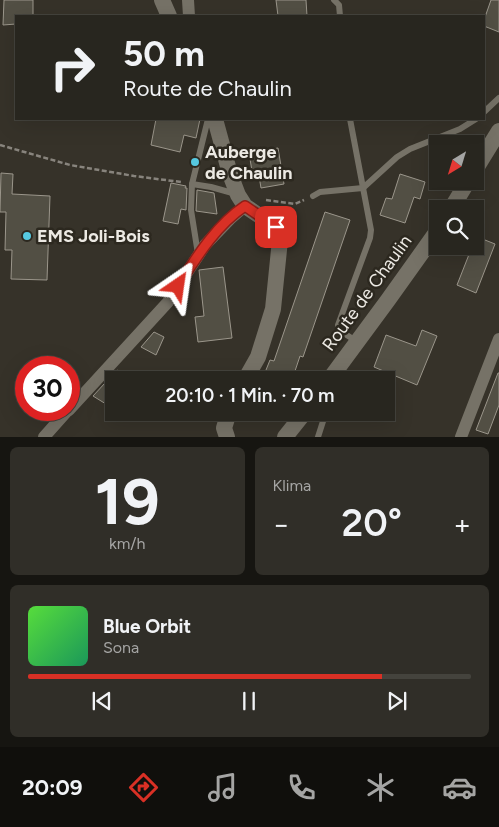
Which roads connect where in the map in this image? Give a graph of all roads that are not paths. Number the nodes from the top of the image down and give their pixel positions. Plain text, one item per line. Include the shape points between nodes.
1 (162, 0) edge
2 (188, 0) edge
3 (334, 0) edge
4 (169, 15) edge
5 (189, 15) edge
6 (340, 15) edge
7 (499, 98) edge
8 (485, 111) edge
9 (208, 120) edge
10 (215, 120) edge
11 (350, 120) edge
12 (474, 120) edge
13 (499, 131) edge
14 (484, 155) edge
15 (192, 184) junction
16 (363, 188) junction
17 (313, 196) road end
18 (241, 200) junction
19 (429, 242) edge
20 (198, 255) junction
21 (499, 339) edge
22 (357, 341) junction
23 (341, 364) junction
24 (250, 371) edge
25 (336, 371) edge
26 (339, 371) edge
27 (80, 398) edge
28 (59, 421) edge
29 (226, 421) edge
30 (298, 421) edge
31 (323, 421) edge
32 (44, 437) edge
33 (227, 437) edge
34 (285, 437) edge
35 (318, 437) edge
36 (461, 437) edge

1 - 4 street
2 - 5 street
3 - 6 lane via 339,5
7 - 8 lane
9 - 15 lane
10 - 18 street via 230,174
11 - 16 lane
12 - 16 lane via 410,149
13 - 14 street
15 - 18 lane via 211,187
15 - 20 lane via 191,210
16 - 17 lane via 320,192
16 - 22 lane via 370,238 338,325 342,332
18 - 20 street
18 - 24 street via 276,227 280,240 273,310
19 - 22 street, Route de Chaulin
20 - 27 street via 168,302
21 - 36 street
22 - 23 street, Route de Chaulin
23 - 25 street, Route de Chaulin
23 - 26 lane
28 - 32 street
29 - 33 street via 224,428
30 - 34 street
31 - 35 lane

